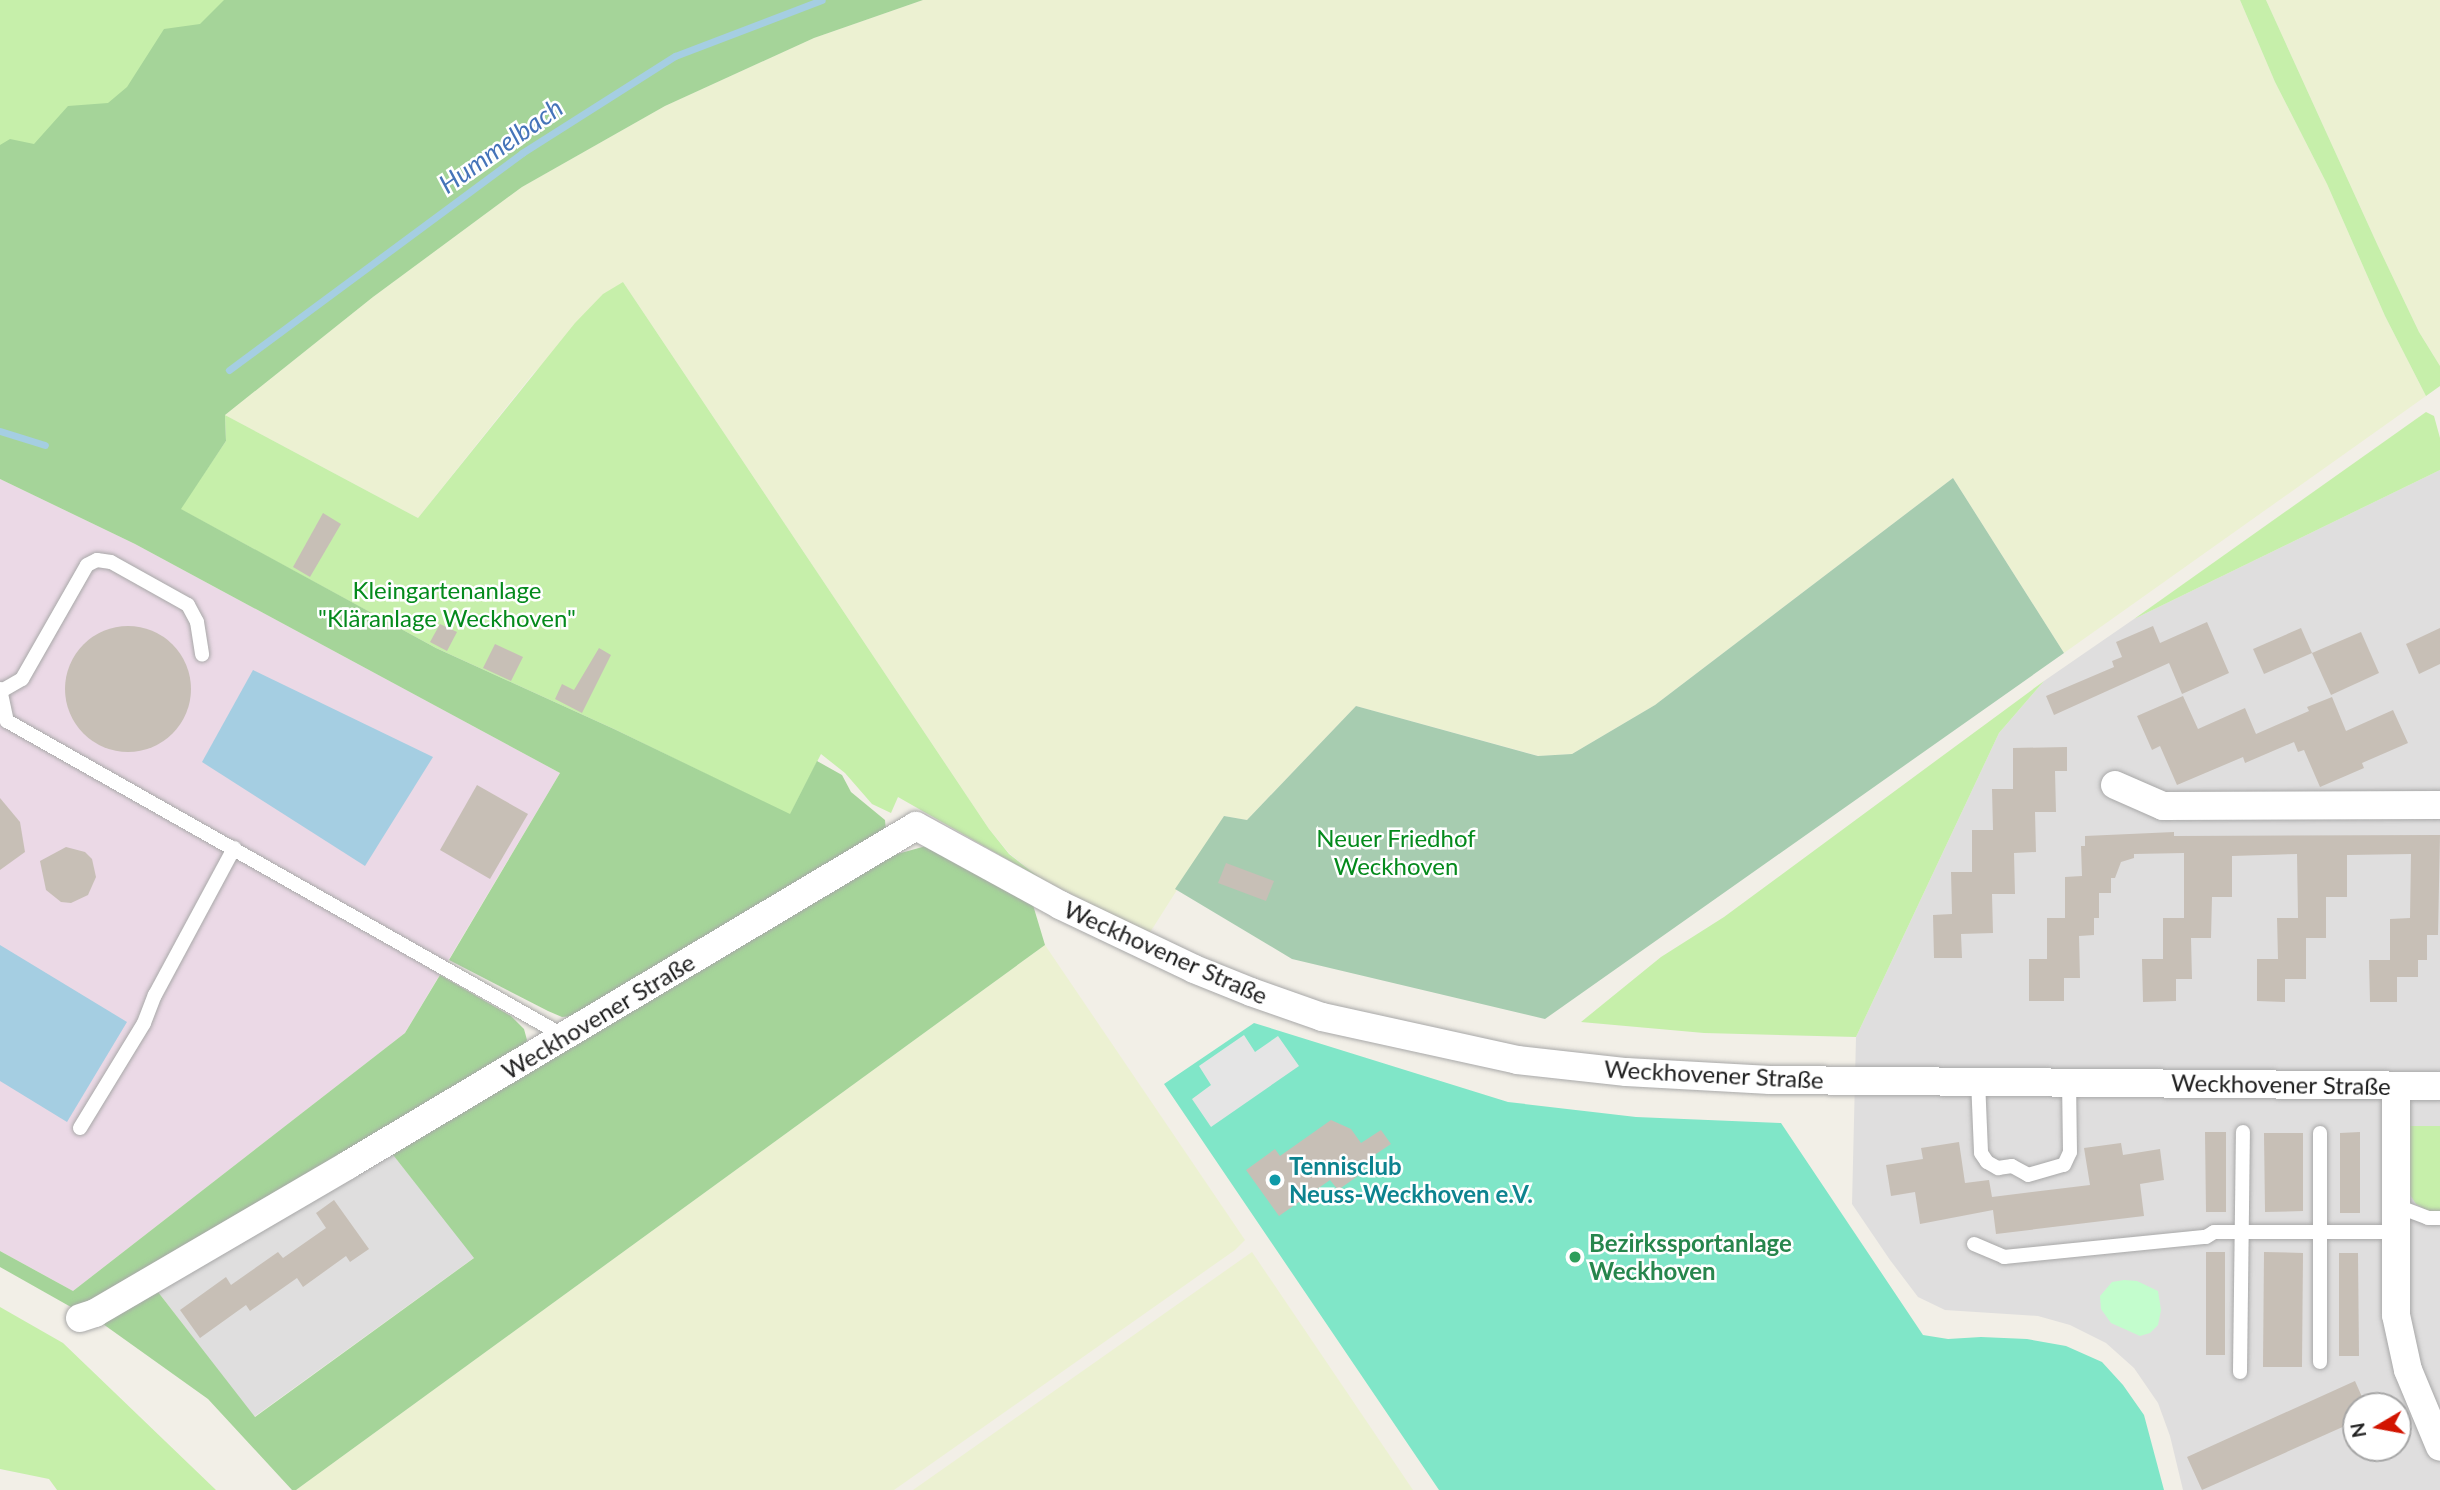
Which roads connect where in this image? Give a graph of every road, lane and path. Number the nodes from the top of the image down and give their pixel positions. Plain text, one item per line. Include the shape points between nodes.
1 (202, 655) dead end
2 (1, 689) edge
3 (4, 727) edge
4 (2115, 785) dead end
5 (2440, 805) edge
6 (234, 848) junction
7 (564, 1036) junction
8 (1978, 1080) junction
9 (2069, 1081) junction
10 (2396, 1086) junction
11 (2440, 1086) edge
12 (80, 1128) dead end
13 (2243, 1132) dead end
14 (2320, 1133) dead end
15 (2440, 1218) edge
16 (2397, 1219) junction
17 (2242, 1231) junction
18 (2320, 1232) junction
19 (1974, 1244) dead end
20 (80, 1318) dead end
21 (2320, 1362) dead end
22 (2240, 1372) dead end
23 (2440, 1447) edge

1 - 2 lane via 197,622 188,605 111,562 97,560 87,565 22,679
2 - 3 lane
3 - 6 lane
4 - 5 street via 2163,806
6 - 7 lane
6 - 12 lane via 144,1023
7 - 8 street, Weckhovener Straße via 916,826 1060,905 1195,970 1322,1017 1419,1041 1517,1060 1626,1072 1770,1080
7 - 20 street, Weckhovener Straße
8 - 9 street, Weckhovener Straße
8 - 9 lane via 1981,1153 1998,1168 2012,1166 2028,1175 2064,1165 2071,1139
9 - 10 street, Weckhovener Straße
10 - 11 street, Weckhovener Straße
10 - 16 street
13 - 17 lane
14 - 18 lane
15 - 16 lane
16 - 18 lane
16 - 23 street via 2398,1332 2408,1370
17 - 18 lane
17 - 19 lane via 2004,1257
17 - 22 lane
18 - 21 lane

